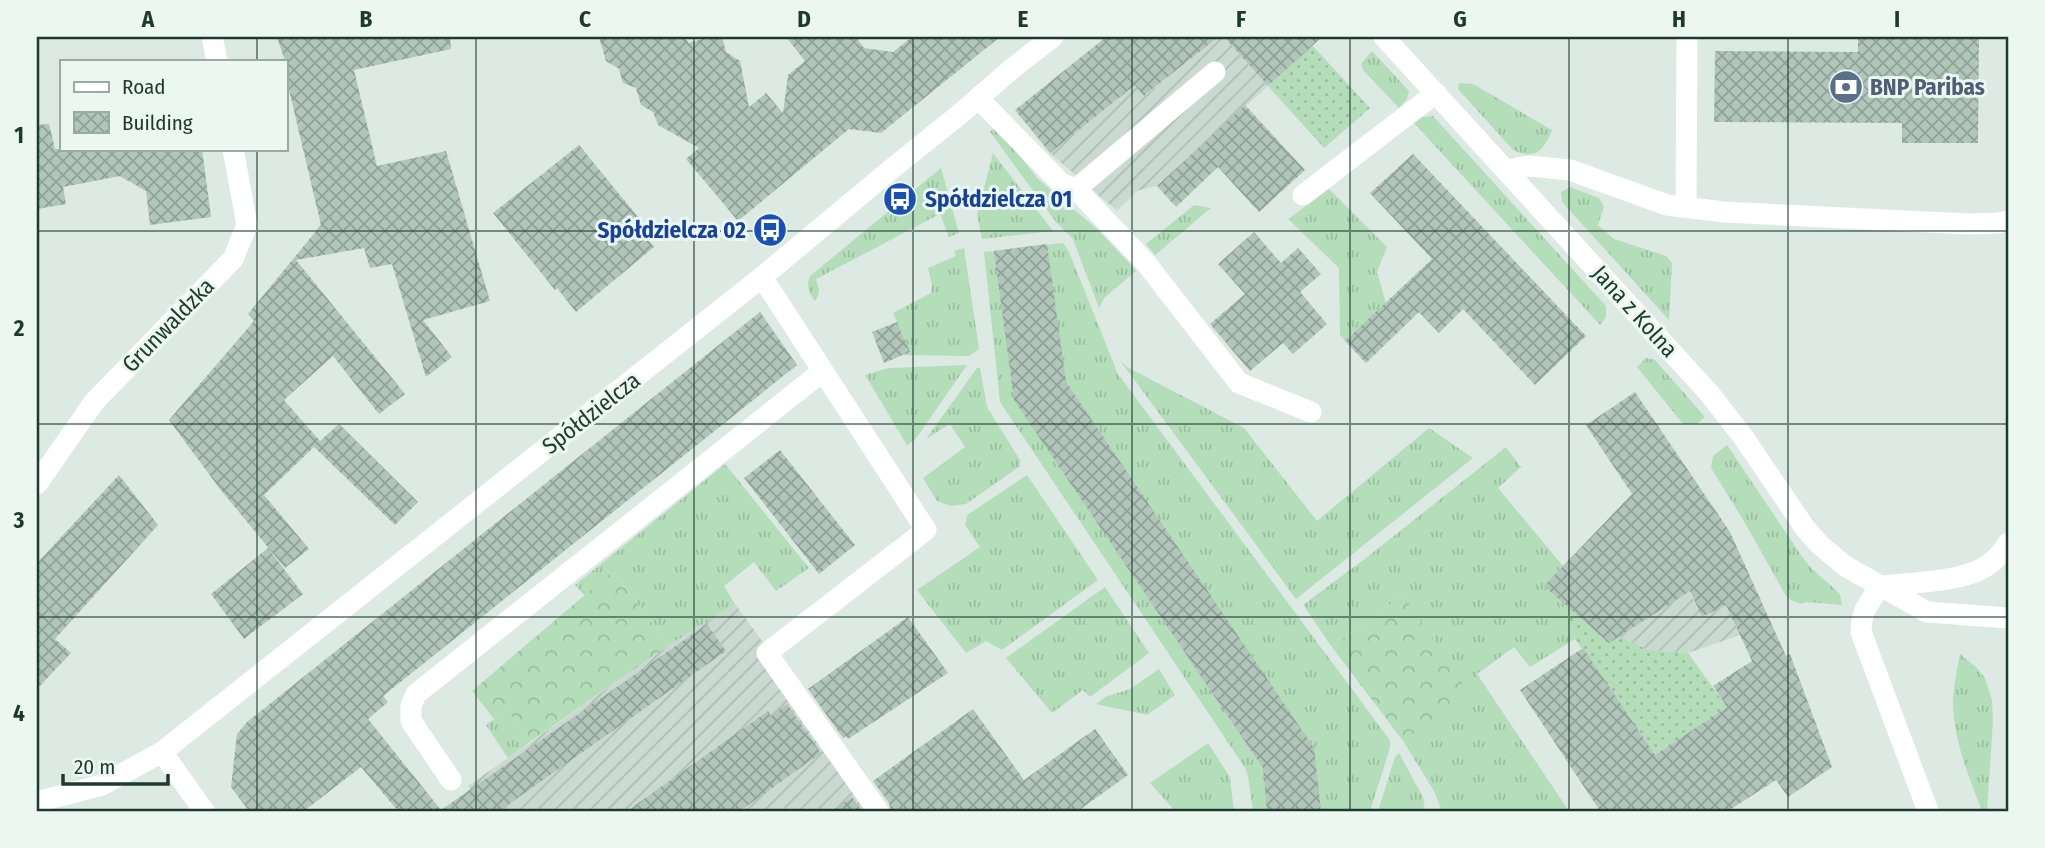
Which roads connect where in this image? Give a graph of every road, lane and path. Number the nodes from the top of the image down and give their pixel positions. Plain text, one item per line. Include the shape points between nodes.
1 (212, 37) edge
2 (1041, 37) edge
3 (1053, 37) edge
4 (1384, 37) edge
5 (1687, 37) edge
6 (217, 60) edge
7 (1014, 67) junction
8 (1215, 72) dead end
9 (1436, 93) junction
10 (978, 97) junction
11 (233, 150) edge
12 (1507, 170) junction
13 (1076, 190) junction
14 (1303, 195) dead end
15 (1686, 207) junction
16 (2008, 221) edge
17 (762, 277) junction
18 (823, 371) junction
19 (1311, 412) dead end
20 (37, 484) edge
21 (2008, 543) edge
22 (1880, 586) junction
23 (2008, 618) edge
24 (162, 752) junction
25 (451, 780) dead end
26 (37, 802) edge
27 (204, 811) edge
28 (878, 811) edge
29 (1928, 811) edge

1 - 6 street
2 - 7 street, Spółdzielcza
3 - 7 street, Spółdzielcza
4 - 9 street, Jana z Kolna
5 - 15 street
7 - 10 street, Spółdzielcza
8 - 13 street
9 - 12 street, Jana z Kolna
9 - 14 street
10 - 13 street via 1062,184
10 - 17 street, Spółdzielcza
11 - 20 street, Grunwaldzka via 247,226 233,259 94,402
12 - 15 street via 1529,166 1570,170 1667,205
12 - 22 street, Jana z Kolna via 1709,393 1819,544
13 - 19 street via 1146,263 1239,383
15 - 16 street via 1969,225
17 - 18 street
17 - 24 street, Spółdzielcza
18 - 25 street via 416,694 411,721
18 - 28 street via 926,530 766,653
21 - 22 street via 1982,569 1952,578
22 - 23 street, Jana z Kolna via 1927,612
22 - 29 street via 1864,610 1861,632
24 - 26 street, Spółdzielcza via 102,785
24 - 27 street

